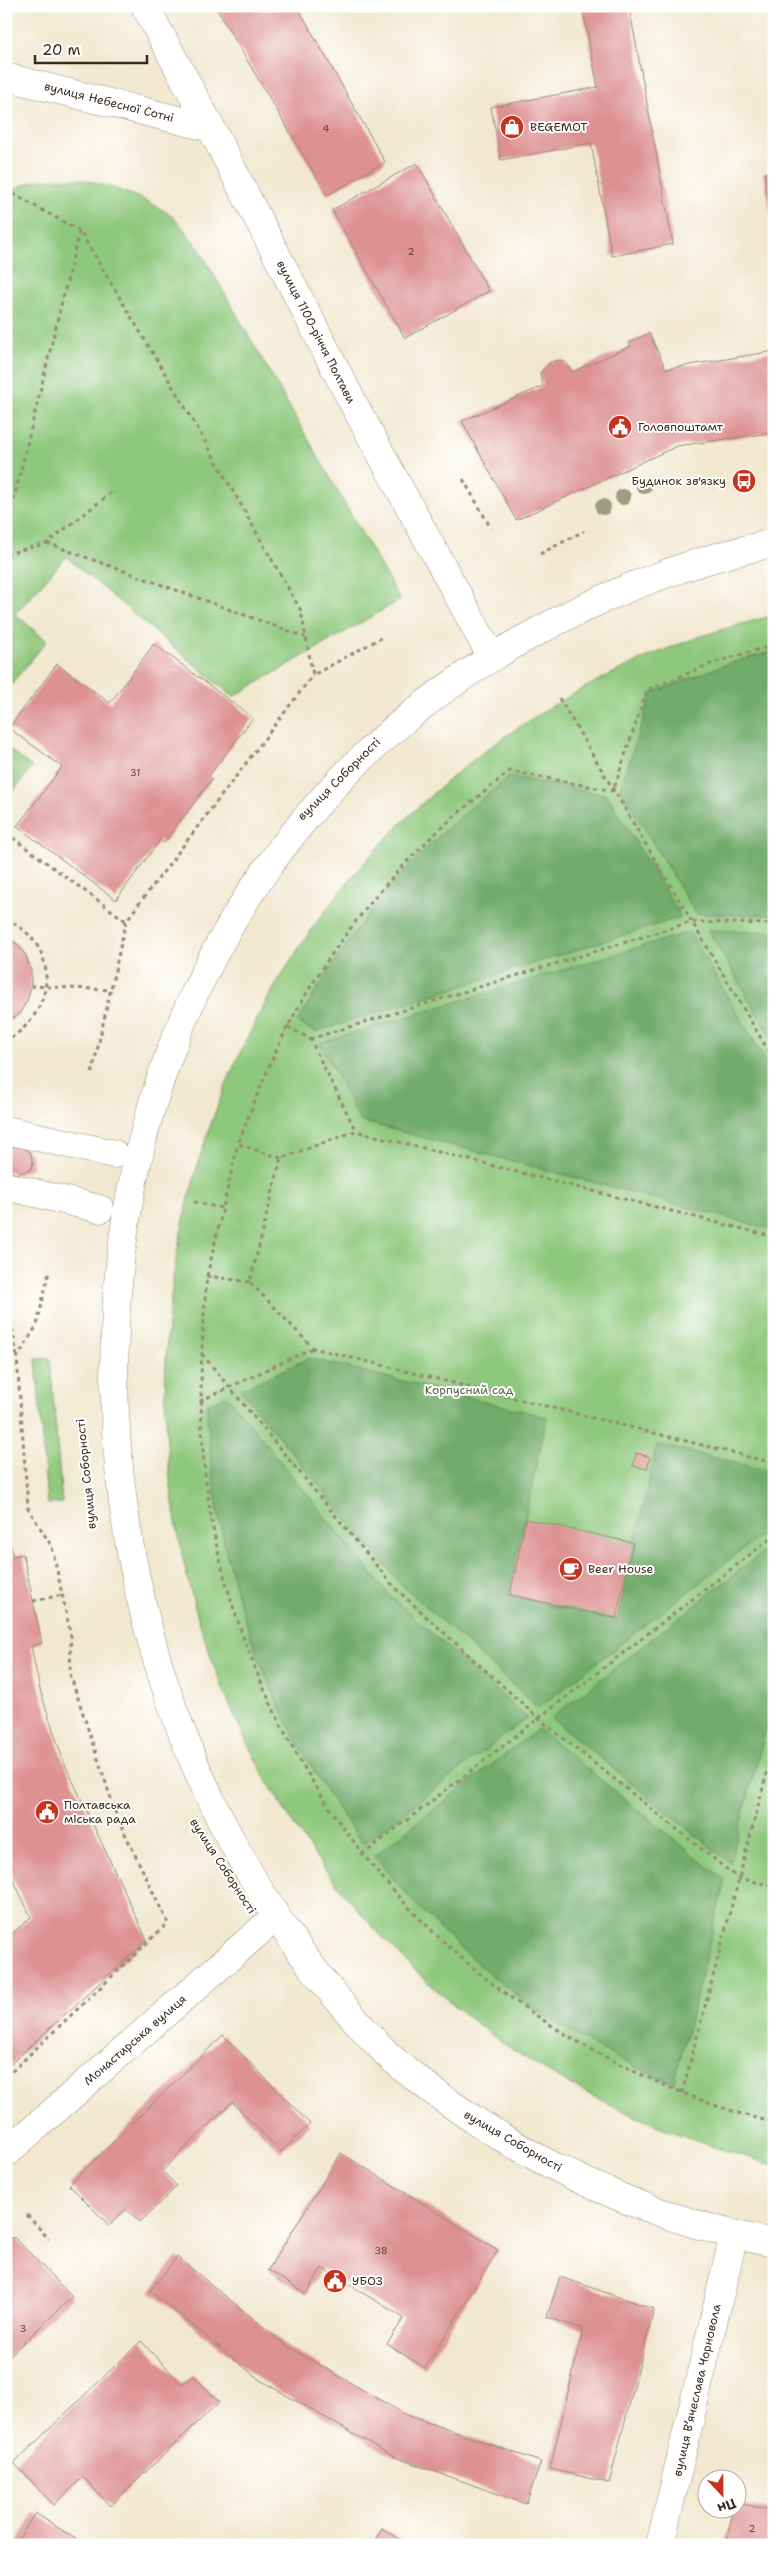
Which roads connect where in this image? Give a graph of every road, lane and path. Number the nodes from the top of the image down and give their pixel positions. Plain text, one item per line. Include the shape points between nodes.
1 (144, 6) edge
2 (6, 77) edge
3 (211, 128) junction
4 (6, 190) edge
5 (80, 231) junction
6 (463, 479) dead end
7 (112, 492) dead end
8 (491, 528) dead end
9 (6, 530) edge
10 (584, 531) dead end
11 (47, 543) junction
12 (774, 543) edge
13 (6, 554) edge
14 (540, 554) dead end
15 (305, 637) junction
16 (381, 638) dead end
17 (774, 645) edge
18 (491, 656) junction
19 (313, 675) junction
20 (559, 698) dead end
21 (613, 791) junction
22 (6, 833) edge
23 (6, 919) edge
24 (126, 921) junction
25 (691, 922) junction
26 (774, 924) edge
27 (31, 986) dead end
28 (47, 987) junction
29 (111, 990) junction
30 (288, 1027) junction
31 (310, 1039) junction
32 (6, 1041) edge
33 (774, 1060) edge
34 (92, 1073) dead end
35 (6, 1130) edge
36 (356, 1131) junction
37 (238, 1144) junction
38 (114, 1154) junction
39 (281, 1158) junction
40 (6, 1186) edge
41 (194, 1202) dead end
42 (222, 1208) junction
43 (774, 1237) edge
44 (49, 1271) dead end
45 (207, 1276) junction
46 (250, 1282) junction
47 (6, 1289) edge
48 (313, 1348) junction
49 (201, 1353) junction
50 (17, 1358) junction
51 (229, 1388) junction
52 (200, 1401) junction
53 (774, 1463) edge
54 (774, 1536) edge
55 (62, 1594) junction
56 (33, 1601) dead end
57 (538, 1718) junction
58 (774, 1746) edge
59 (362, 1855) junction
60 (225, 1873) dead end
61 (738, 1878) junction
62 (774, 1886) edge
63 (263, 1928) junction
64 (6, 2077) edge
65 (682, 2093) junction
66 (774, 2122) edge
67 (6, 2152) edge
68 (27, 2215) dead end
69 (734, 2235) junction
70 (49, 2238) dead end
71 (774, 2243) edge
72 (660, 2545) edge

1 - 3 main road, вулиця 1100-річчя Полтави
2 - 3 main road, вулиця Небесної Сотні
3 - 18 main road, вулиця 1100-річчя Полтави via 353,403
4 - 5 path
5 - 9 path
5 - 15 path via 198,429 300,611
6 - 8 path
7 - 11 path
10 - 14 path
11 - 13 path
11 - 15 path
12 - 18 main road, вулиця Соборності via 670,570 596,600
15 - 19 path
16 - 19 path
17 - 21 path via 713,663 647,690
18 - 38 main road, вулиця Соборності via 436,694 364,752 298,820 257,869 222,919 174,1003 157,1038
19 - 24 path
20 - 21 path
21 - 25 path
21 - 30 path via 510,771 433,835 398,872 338,948
22 - 24 path
23 - 28 path via 30,935 40,951
24 - 29 path
25 - 26 path
25 - 31 path
25 - 33 path
27 - 28 path
28 - 29 path
28 - 32 path via 32,1021
29 - 34 path
30 - 31 path
30 - 37 path
31 - 36 path
35 - 38 main road
36 - 39 path
36 - 43 path
37 - 39 path
37 - 42 path
38 - 40 main road, вулиця Соборності via 98,1222
39 - 46 path
41 - 42 path
42 - 45 path
44 - 50 path via 37,1325
45 - 46 path
45 - 49 path
46 - 48 path
47 - 50 path
48 - 51 path
48 - 53 path
49 - 51 path
49 - 52 path
50 - 55 path via 28,1508 52,1548
51 - 52 path
51 - 57 path via 395,1588
52 - 59 path via 205,1478 215,1538 252,1662 296,1756
54 - 57 path
55 - 56 path
55 - 64 path via 71,1636 70,1674 117,1817 168,1923
57 - 59 path
57 - 61 path
58 - 61 path
59 - 65 path via 444,1944 521,2006 608,2059
60 - 63 main road, вулиця Соборності
61 - 62 path
61 - 65 path
63 - 67 main road, Монастирська вулиця
63 - 69 main road, вулиця Соборності via 327,2000 370,2041 472,2119 568,2174 617,2196
65 - 66 path
68 - 70 path
69 - 71 main road, вулиця Соборності
69 - 72 main road, вулиця Вʼячеслава Чорновола

